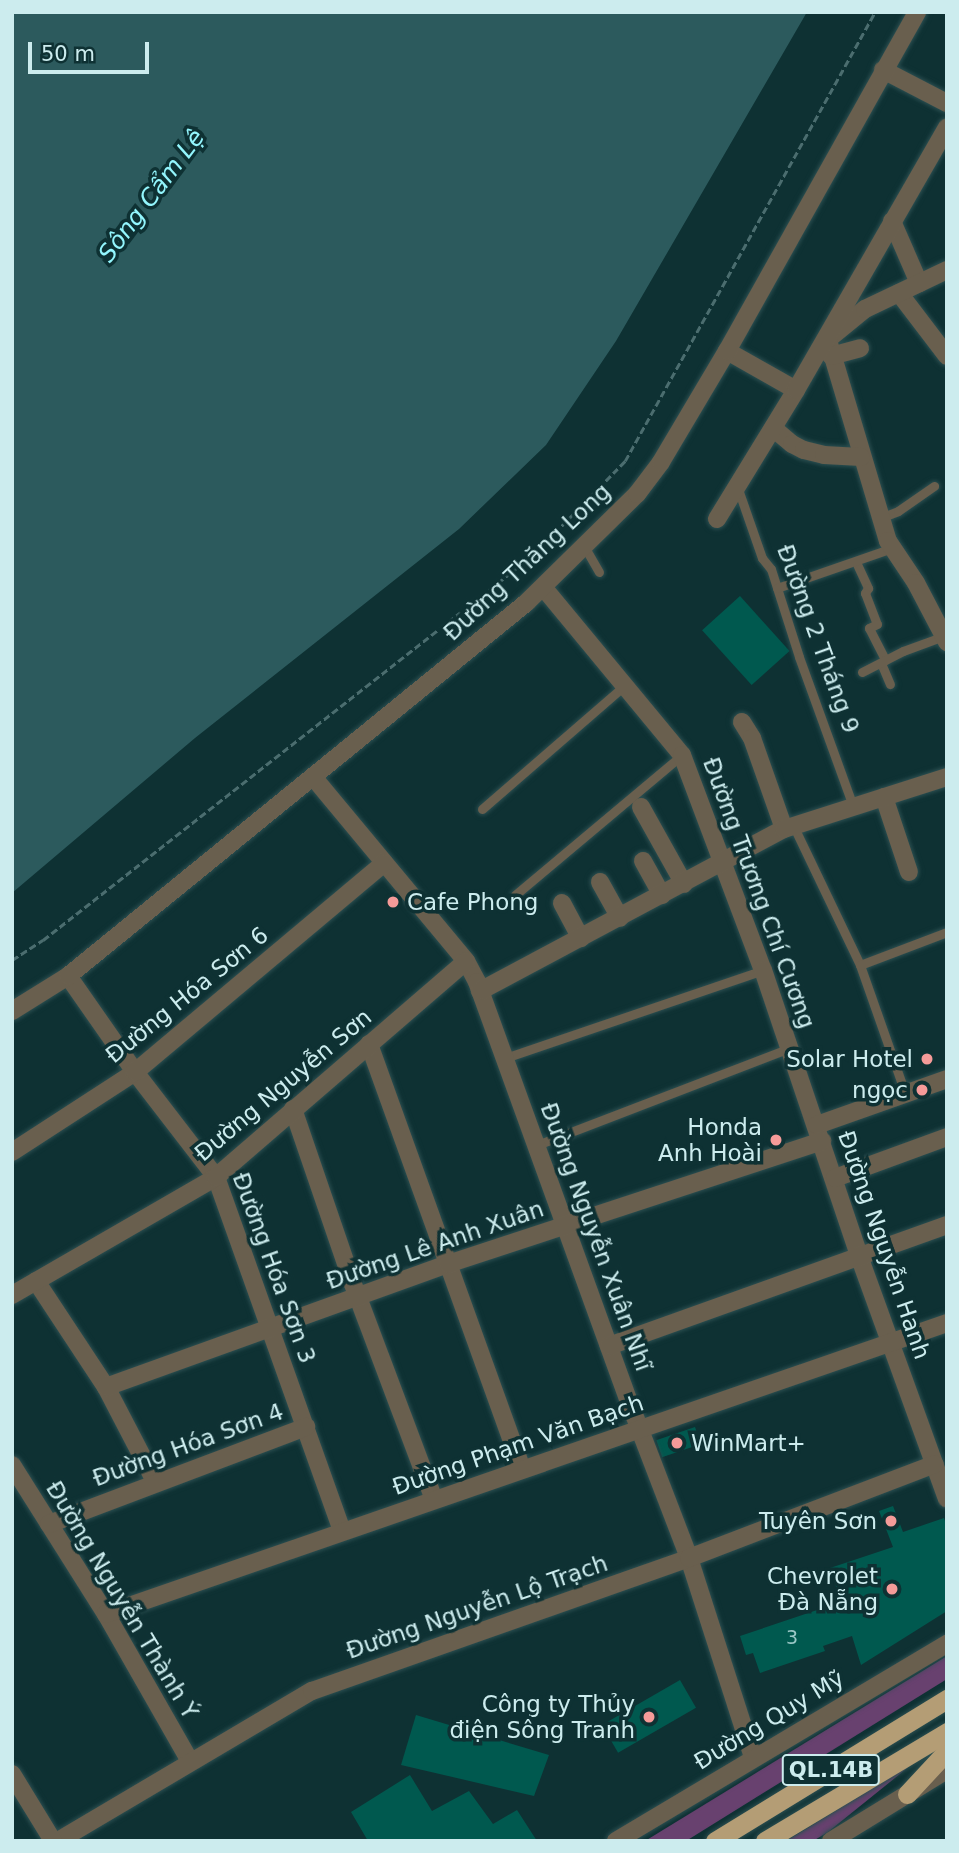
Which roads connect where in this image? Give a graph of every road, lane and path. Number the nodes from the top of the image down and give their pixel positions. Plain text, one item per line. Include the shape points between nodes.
1 (875, 12) edge
2 (917, 12) edge
3 (883, 70) junction
4 (947, 103) edge
5 (947, 127) edge
6 (892, 222) junction
7 (947, 270) edge
8 (919, 283) junction
9 (900, 293) junction
10 (826, 348) junction
11 (860, 348) dead end
12 (727, 351) junction
13 (947, 356) edge
14 (796, 390) junction
15 (773, 428) junction
16 (861, 457) junction
17 (934, 486) dead end
18 (737, 489) junction
19 (880, 518) junction
20 (717, 519) dead end
21 (584, 546) junction
22 (892, 548) junction
23 (856, 562) junction
24 (599, 572) dead end
25 (543, 587) junction
26 (777, 588) junction
27 (945, 639) edge
28 (883, 662) junction
29 (862, 672) dead end
30 (890, 684) dead end
31 (624, 686) junction
32 (742, 722) dead end
33 (682, 755) junction
34 (947, 777) edge
35 (314, 778) junction
36 (884, 797) junction
37 (853, 806) junction
38 (641, 807) dead end
39 (482, 809) dead end
40 (789, 827) junction
41 (643, 861) dead end
42 (384, 863) junction
43 (724, 863) junction
44 (909, 872) dead end
45 (600, 882) dead end
46 (684, 884) junction
47 (515, 895) dead end
48 (662, 895) junction
49 (562, 903) dead end
50 (620, 918) junction
51 (947, 932) edge
52 (581, 938) junction
53 (12, 960) edge
54 (466, 961) junction
55 (860, 965) junction
56 (763, 970) junction
57 (68, 976) junction
58 (480, 992) junction
59 (12, 1011) edge
60 (369, 1044) junction
61 (790, 1048) junction
62 (505, 1058) junction
63 (135, 1072) junction
64 (947, 1079) edge
65 (905, 1093) junction
66 (293, 1109) junction
67 (820, 1133) junction
68 (947, 1138) edge
69 (537, 1145) junction
70 (12, 1152) edge
71 (216, 1177) junction
72 (835, 1178) junction
73 (566, 1225) junction
74 (947, 1225) edge
75 (859, 1256) junction
76 (449, 1264) junction
77 (36, 1281) junction
78 (12, 1295) edge
79 (358, 1297) junction
80 (947, 1323) edge
81 (272, 1328) junction
82 (890, 1343) junction
83 (609, 1346) junction
84 (106, 1387) junction
85 (306, 1427) junction
86 (639, 1429) junction
87 (934, 1464) junction
88 (12, 1465) edge
89 (522, 1468) junction
90 (155, 1481) junction
91 (434, 1499) junction
92 (947, 1499) edge
93 (48, 1524) junction
94 (342, 1531) junction
95 (689, 1558) junction
96 (106, 1614) junction
97 (947, 1644) edge
98 (947, 1699) edge
99 (947, 1732) edge
100 (947, 1751) edge
101 (753, 1757) junction
102 (190, 1761) junction
103 (947, 1770) edge
104 (12, 1774) edge
105 (907, 1794) junction
106 (52, 1841) edge
107 (58, 1841) edge
108 (617, 1841) edge
109 (715, 1841) edge
110 (765, 1841) edge
111 (831, 1841) edge

1 - 53 path via 625,461 532,556
2 - 3 street, Đường Thăng Long
3 - 4 street
3 - 12 street, Đường Thăng Long
5 - 6 street
6 - 8 street
6 - 10 street
7 - 8 street
8 - 9 street
9 - 10 street via 851,318
9 - 13 street
10 - 11 street
10 - 14 street
10 - 16 street
12 - 14 street
12 - 21 street, Đường Thăng Long via 647,483
14 - 15 street
15 - 16 street via 804,450
15 - 18 street
16 - 19 street
17 - 19 lane
18 - 20 street
18 - 26 lane, Đường 2 Tháng 9
19 - 22 street
21 - 24 lane
21 - 25 street, Đường Thăng Long
22 - 23 lane
22 - 27 street
23 - 26 lane
23 - 28 lane via 877,624 869,628
25 - 31 street, Đường Trương Chí Cương
25 - 35 street, Đường Thăng Long
26 - 37 lane, Đường 2 Tháng 9
27 - 28 lane
28 - 29 lane
28 - 30 lane
31 - 33 street, Đường Trương Chí Cương
31 - 39 lane
32 - 40 street
33 - 43 street, Đường Trương Chí Cương
33 - 47 lane
34 - 36 street
35 - 42 street, Đường Nguyễn Xuân Nhĩ
35 - 57 street, Đường Thăng Long
36 - 37 street
36 - 44 street
37 - 40 street
38 - 46 street
40 - 43 street
40 - 55 lane
41 - 48 street
42 - 54 street, Đường Nguyễn Xuân Nhĩ
42 - 63 street, Đường Hóa Sơn 6
43 - 46 street
43 - 56 street, Đường Trương Chí Cương
45 - 50 street
46 - 48 street
48 - 50 street
49 - 52 street
50 - 52 street
51 - 55 lane
52 - 58 street
54 - 58 street, Đường Nguyễn Xuân Nhĩ
54 - 60 street, Đường Nguyễn Sơn
55 - 65 lane
56 - 61 street, Đường Trương Chí Cương
56 - 62 lane
57 - 59 street, Đường Thăng Long
57 - 63 street, Đường Hóa Sơn 3
58 - 62 street, Đường Nguyễn Xuân Nhĩ
60 - 66 street, Đường Nguyễn Sơn
60 - 76 street
61 - 67 street, Đường Trương Chí Cương
61 - 69 lane
62 - 69 street, Đường Nguyễn Xuân Nhĩ
63 - 70 street, Đường Hóa Sơn 6
63 - 71 street, Đường Hóa Sơn 3
64 - 65 street
65 - 67 street
66 - 71 street, Đường Nguyễn Sơn
66 - 79 street
67 - 72 street, Đường Nguyễn Hanh
67 - 73 street, Đường Lê Anh Xuân
68 - 72 street
69 - 73 street, Đường Nguyễn Xuân Nhĩ
71 - 77 street, Đường Nguyễn Sơn
71 - 81 street, Đường Hóa Sơn 3
72 - 75 street, Đường Nguyễn Hanh
73 - 76 street, Đường Lê Anh Xuân
73 - 83 street, Đường Nguyễn Xuân Nhĩ
74 - 75 street
75 - 82 street, Đường Nguyễn Hanh
75 - 83 street
76 - 79 street, Đường Lê Anh Xuân
76 - 89 street
77 - 78 street, Đường Nguyễn Sơn
77 - 84 street
79 - 81 street, Đường Lê Anh Xuân
79 - 91 street
80 - 82 street, Đường Phạm Văn Bạch
81 - 84 street, Đường Lê Anh Xuân
81 - 85 street, Đường Hóa Sơn 3
82 - 86 street, Đường Phạm Văn Bạch
82 - 87 street, Đường Nguyễn Hanh
83 - 86 street, Đường Nguyễn Xuân Nhĩ
84 - 90 street
85 - 90 street, Đường Hóa Sơn 4
85 - 94 street, Đường Hóa Sơn 3
86 - 89 street, Đường Phạm Văn Bạch
86 - 95 street, Đường Nguyễn Xuân Nhĩ
87 - 92 street, Đường Nguyễn Hanh
87 - 95 street, Đường Nguyễn Lộ Trạch
88 - 93 street, Đường Nguyễn Thành Ý
89 - 91 street, Đường Phạm Văn Bạch
90 - 93 street, Đường Hóa Sơn 4
91 - 94 street, Đường Phạm Văn Bạch
93 - 96 street, Đường Nguyễn Thành Ý
94 - 96 street, Đường Phạm Văn Bạch
95 - 101 street, Đường Nguyễn Xuân Nhĩ
95 - 102 street, Đường Nguyễn Lộ Trạch via 312,1691
96 - 102 street, Đường Nguyễn Thành Ý
97 - 101 street, Đường Quy Mỹ
98 - 109 highway, QL.14B
99 - 110 highway, QL.14B
100 - 105 highway
101 - 108 street, Đường Quy Mỹ
102 - 107 street, Đường Nguyễn Lộ Trạch
103 - 105 street
104 - 106 street
105 - 111 street

